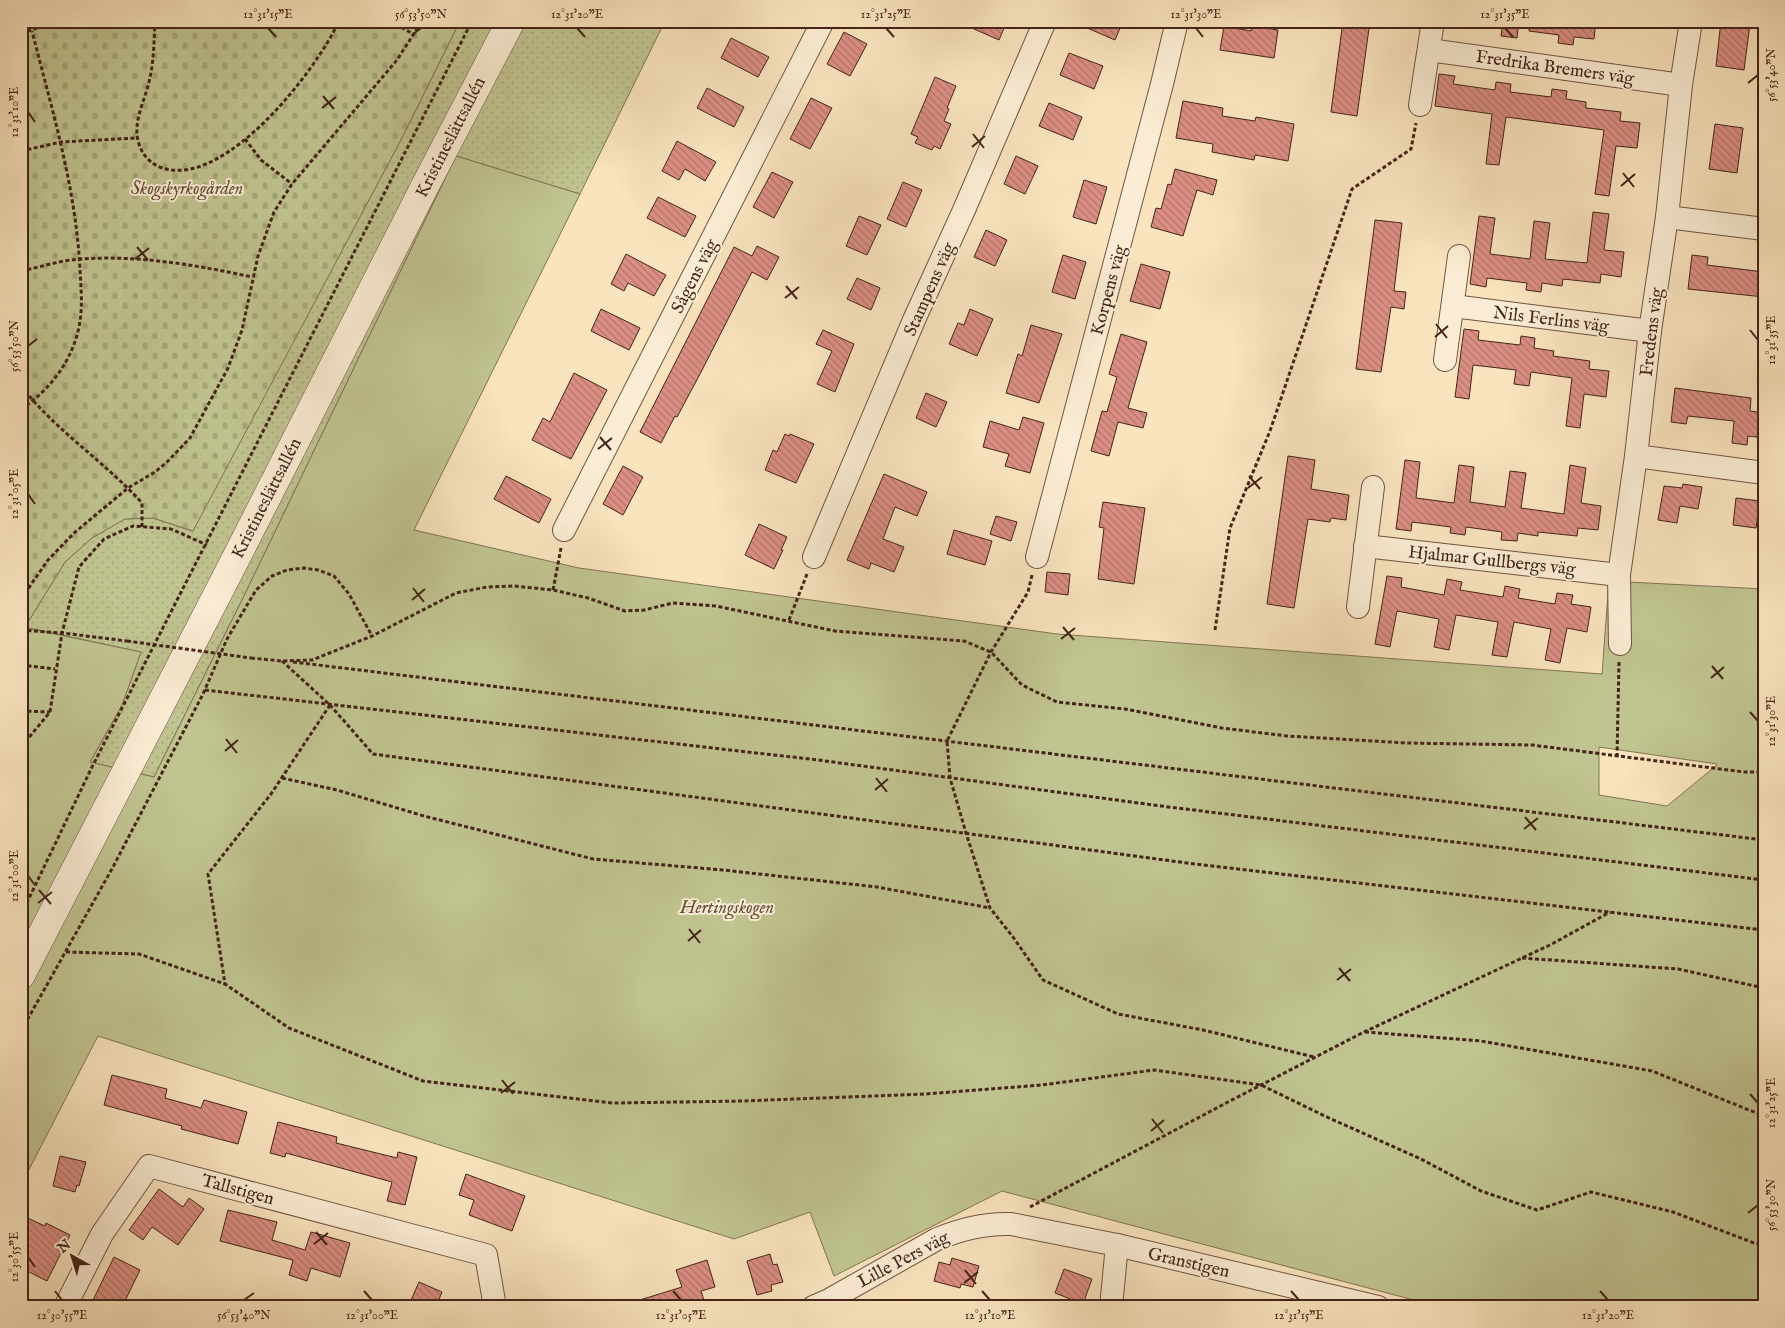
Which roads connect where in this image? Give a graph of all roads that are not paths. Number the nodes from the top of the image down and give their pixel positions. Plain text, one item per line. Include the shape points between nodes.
1 (511, 21) edge
2 (823, 21) edge
3 (1045, 21) edge
4 (1177, 21) edge
5 (1433, 21) edge
6 (1691, 21) edge
7 (1429, 50) junction
8 (1681, 85) junction
9 (1420, 105) road end
10 (1667, 217) junction
11 (1764, 229) edge
12 (1459, 256) dead end
13 (1453, 306) junction
14 (1650, 331) junction
15 (1445, 360) dead end
16 (1636, 456) junction
17 (1764, 473) edge
18 (1373, 486) dead end
19 (564, 530) road end
20 (1365, 546) junction
21 (814, 557) road end
22 (1037, 558) road end
23 (1619, 575) junction
24 (1358, 607) dead end
25 (1620, 644) road end
26 (21, 975) edge
27 (998, 1224) joint
28 (1117, 1245) junction
29 (1311, 1299) edge
30 (825, 1304) edge
31 (65, 1307) edge
32 (495, 1307) edge
33 (1111, 1307) edge
34 (1378, 1307) edge

1 - 26 street, Kristineslättsallén
2 - 19 street, Sågens väg
3 - 21 street, Stampens väg
4 - 22 street, Korpens väg
5 - 7 street
6 - 8 street, Fredens väg
7 - 8 street, Fredrika Bremers väg
7 - 9 street
8 - 10 street, Fredens väg
10 - 11 street
10 - 14 street, Fredens väg
12 - 13 street
13 - 14 street, Nils Ferlins väg
13 - 15 street
14 - 16 street, Fredens väg
16 - 17 street
16 - 23 street, Fredens väg
18 - 20 street
20 - 23 street, Hjalmar Gullbergs väg
20 - 24 street
23 - 25 street, Fredens väg
27 - 28 street, Granstigen
27 - 30 street, Lille Pers väg via 956,1231 937,1239
28 - 29 street, Granstigen
28 - 33 street
29 - 34 street, Granstigen
31 - 32 street, Tallstigen via 102,1234 149,1166 486,1255

